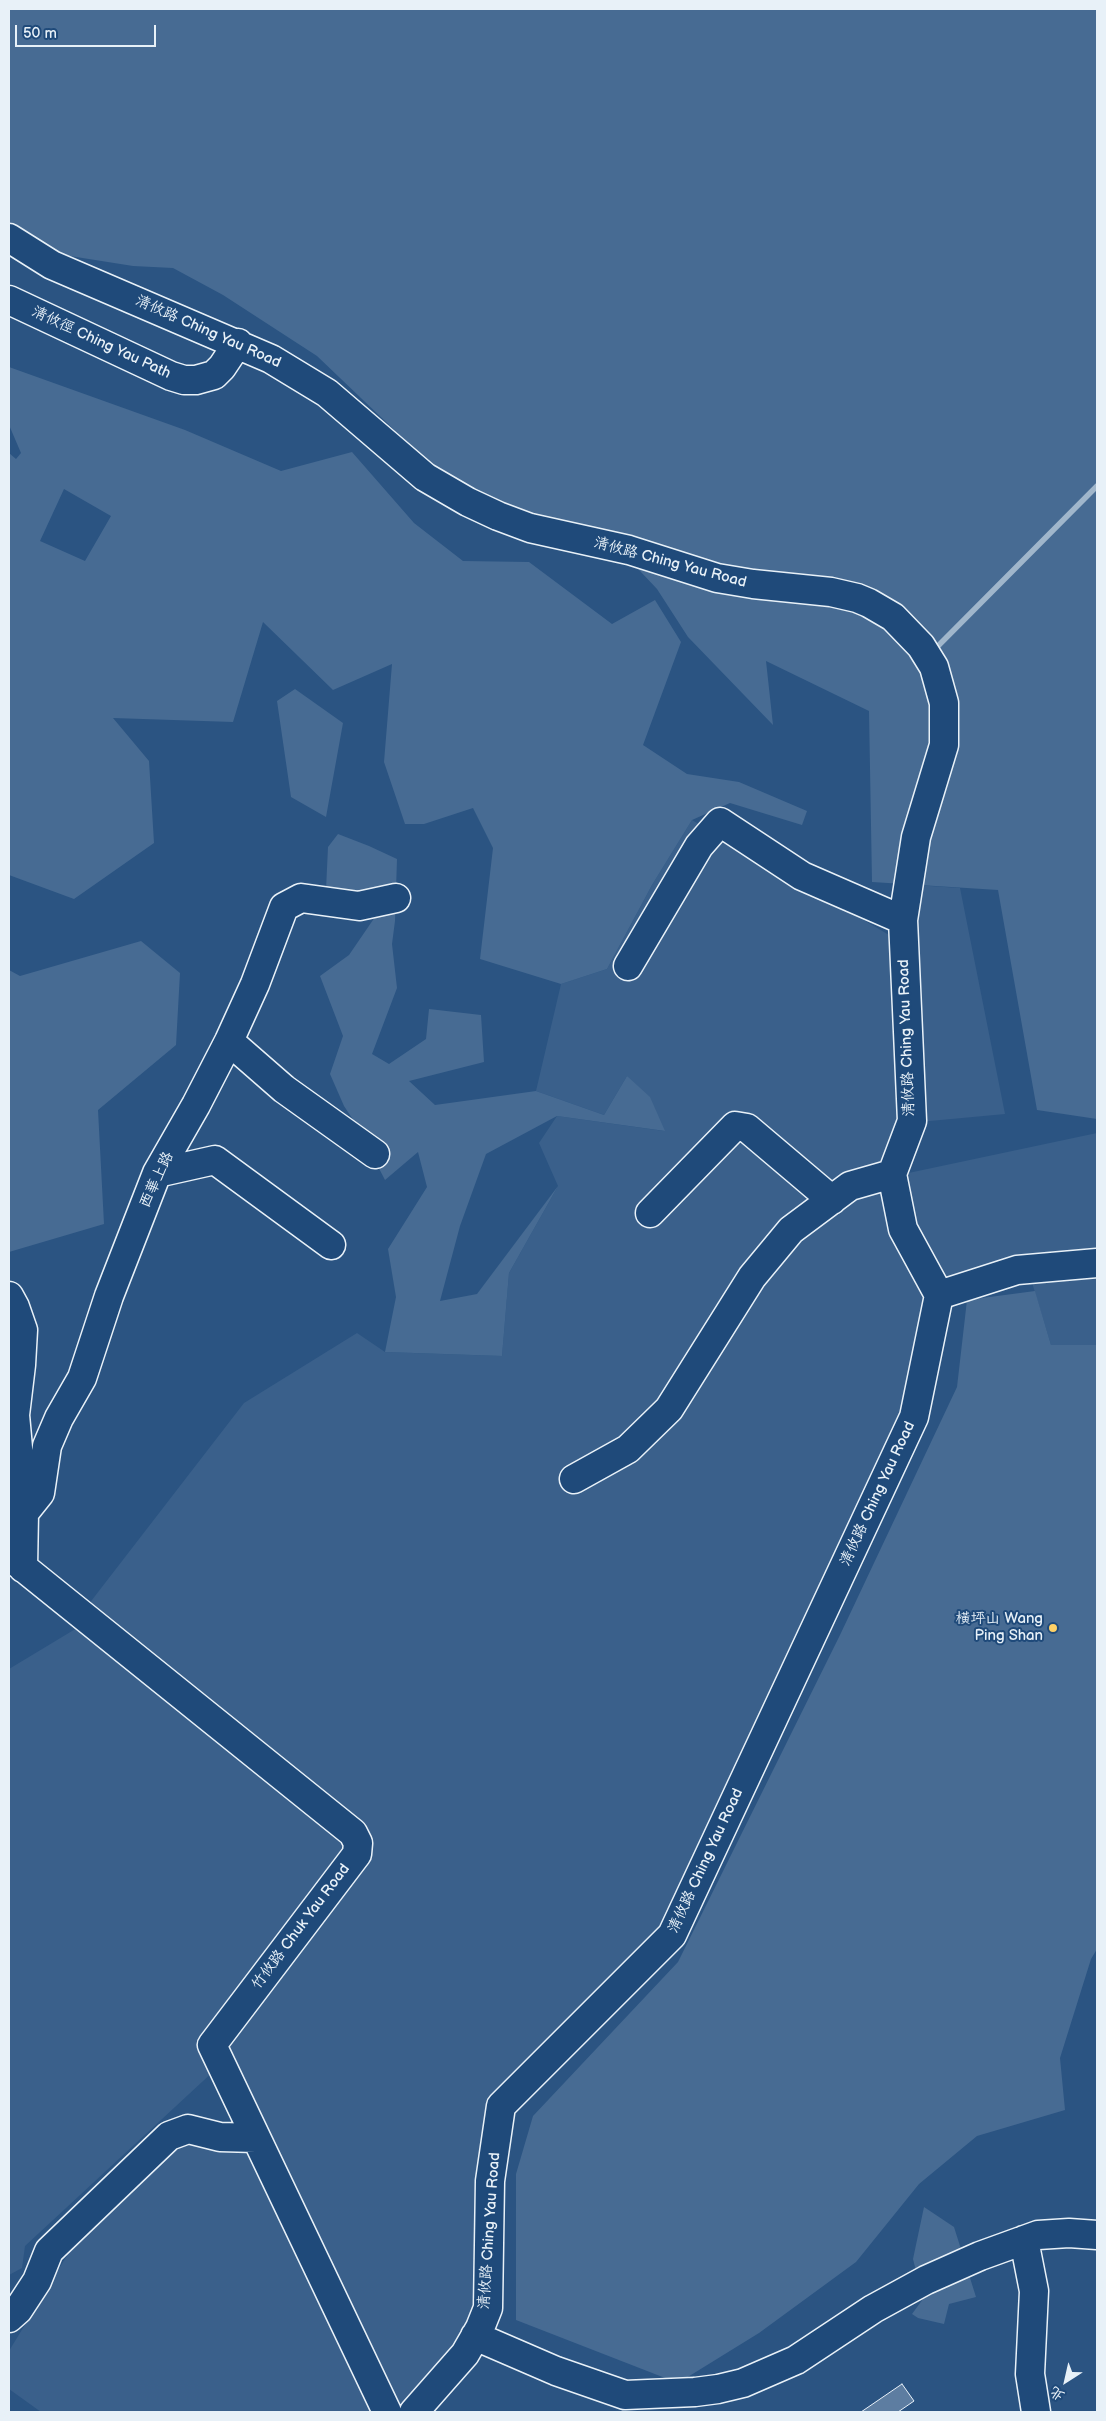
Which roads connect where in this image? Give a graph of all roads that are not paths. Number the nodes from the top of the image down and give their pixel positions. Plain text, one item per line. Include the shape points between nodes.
1 (9, 238) edge
2 (9, 300) edge
3 (238, 343) junction
4 (396, 898) dead end
5 (903, 920) junction
6 (628, 966) dead end
7 (229, 1041) junction
8 (375, 1154) dead end
9 (157, 1173) junction
10 (892, 1174) junction
11 (832, 1200) junction
12 (650, 1214) dead end
13 (331, 1245) dead end
14 (1097, 1262) edge
15 (939, 1295) junction
16 (9, 1296) edge
17 (574, 1479) dead end
18 (24, 1513) junction
19 (16, 1562) edge
20 (256, 2138) junction
21 (1097, 2235) edge
22 (1024, 2240) junction
23 (9, 2318) edge
24 (475, 2336) junction
25 (721, 2401) edge
26 (386, 2412) edge
27 (414, 2412) edge
28 (1036, 2412) edge

1 - 3 street, 清攸路 Ching Yau Road via 52,265
2 - 3 street, 清攸徑 Ching Yau Path via 184,380 214,375
3 - 5 street, 清攸路 Ching Yau Road via 309,381 356,416 424,477 498,516 530,528 629,550 717,578 857,598 881,609 904,627 934,667 946,716 942,755 916,837
4 - 7 street, 西華上路 via 359,906 301,898 284,907
5 - 6 street via 802,876 720,822 699,846
5 - 10 street, 清攸路 Ching Yau Road via 912,1121
7 - 8 street via 284,1089
7 - 9 street, 西華上路
9 - 13 street via 215,1160
9 - 18 street, 西華上路 via 109,1296 82,1378 58,1418 47,1446 40,1493
10 - 11 street via 850,1186
10 - 15 street via 903,1229
11 - 12 street via 747,1128 735,1126
11 - 17 street via 791,1230 752,1277 669,1409 628,1449
14 - 15 street via 1017,1270
15 - 24 street, 清攸路 Ching Yau Road via 914,1417 672,1935 500,2106 490,2181 488,2308
16 - 18 street via 23,1330 15,1415
18 - 19 street
19 - 20 street, 竹攸路 Chuk Yau Road via 353,1833 358,1843 356,1854 212,2045
20 - 23 street via 220,2137 188,2130 169,2136 49,2252 36,2281 18,2310
20 - 26 street, 竹攸路 Chuk Yau Road
21 - 22 street via 1038,2235
22 - 25 street via 926,2280 796,2360 743,2383
22 - 28 street via 1034,2291 1030,2374
24 - 25 street via 556,2371 625,2395 695,2392
24 - 27 street, 清攸路 Ching Yau Road via 465,2354

